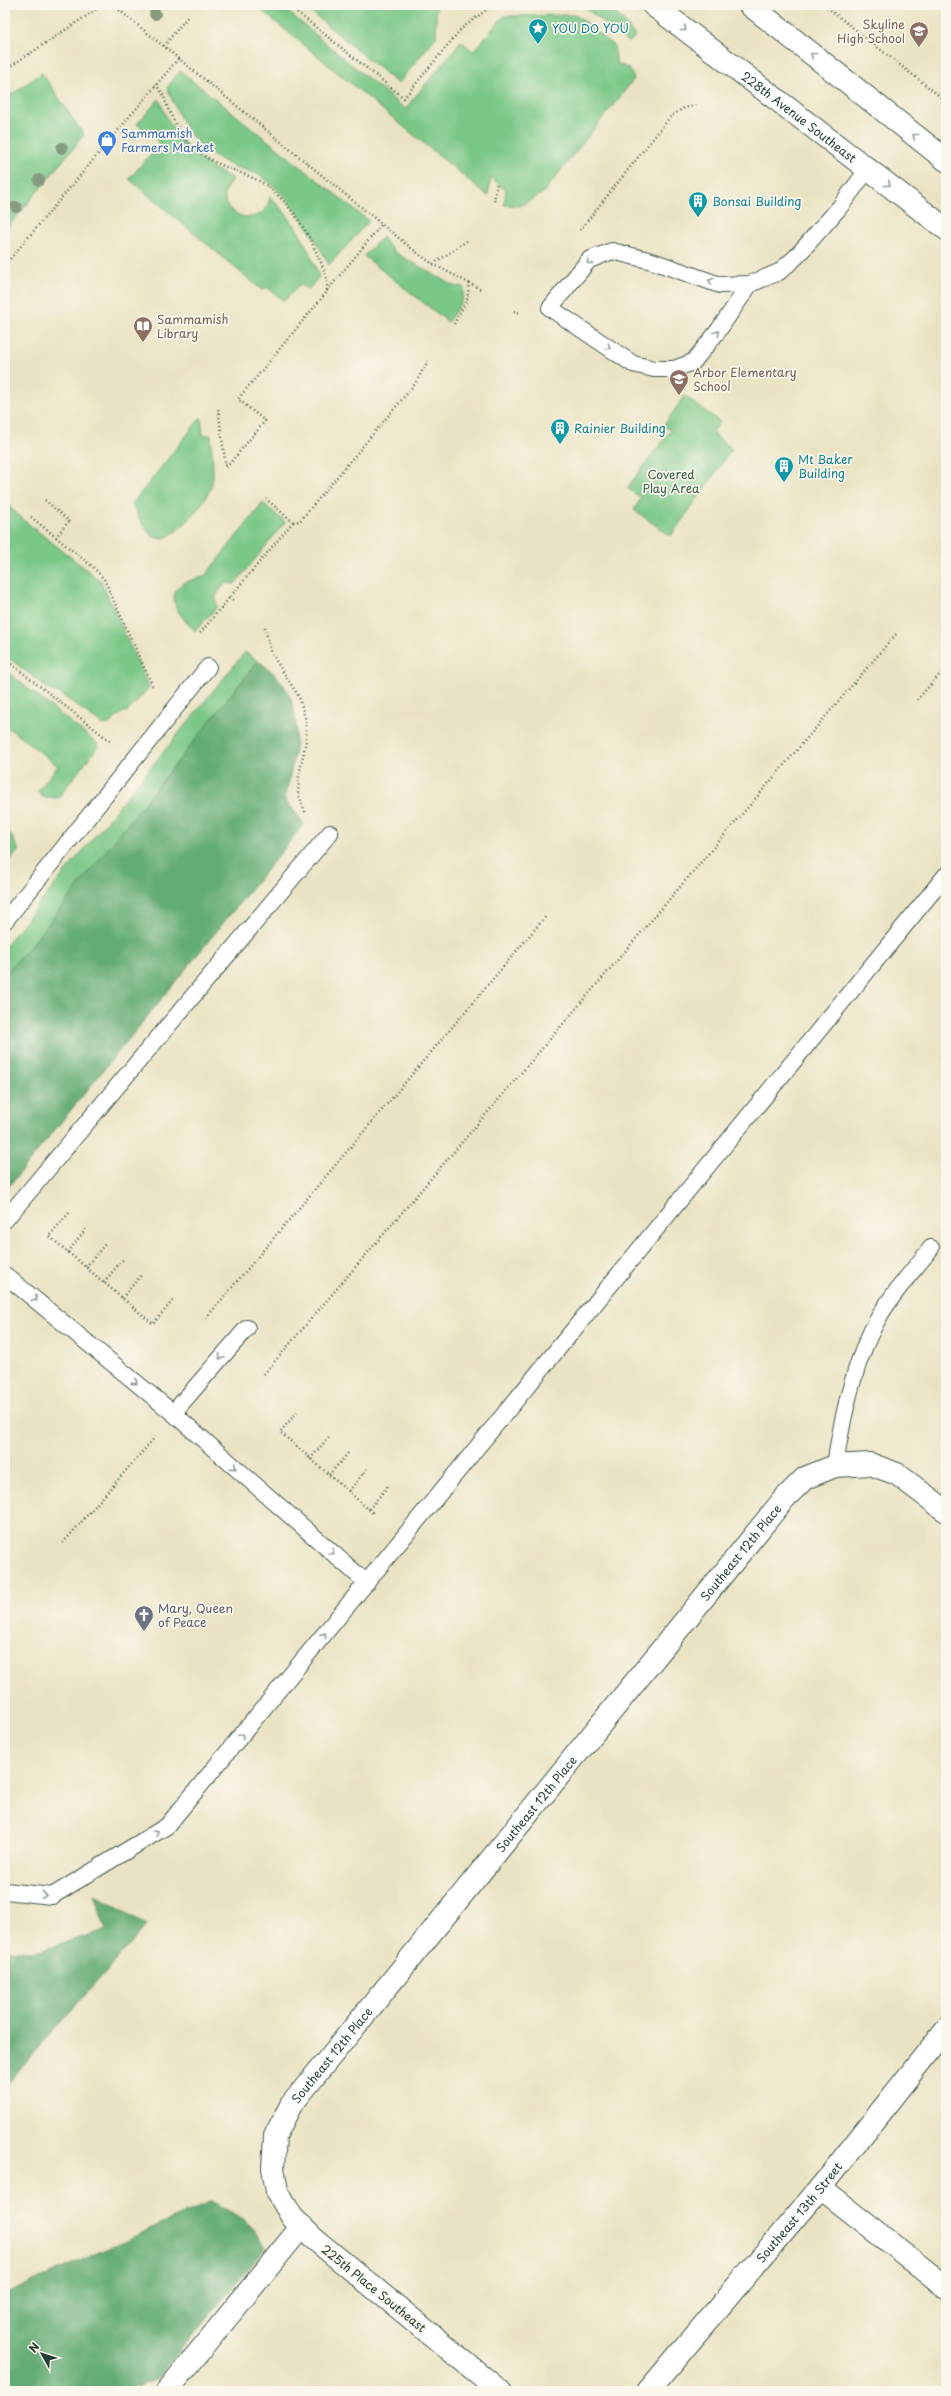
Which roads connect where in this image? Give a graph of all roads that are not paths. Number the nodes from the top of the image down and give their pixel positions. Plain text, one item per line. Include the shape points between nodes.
1 (653, 5) edge
2 (750, 5) edge
3 (946, 160) edge
4 (868, 169) junction
5 (946, 229) edge
6 (750, 284) junction
7 (208, 667) dead end
8 (330, 833) dead end
9 (946, 875) edge
10 (5, 921) edge
11 (5, 1220) edge
12 (931, 1248) dead end
13 (5, 1275) edge
14 (247, 1328) dead end
15 (173, 1414) junction
16 (835, 1466) junction
17 (946, 1512) edge
18 (367, 1583) junction
19 (5, 1891) edge
20 (946, 2029) edge
21 (273, 2168) joint
22 (820, 2188) junction
23 (302, 2226) junction
24 (946, 2288) edge
25 (167, 2391) edge
26 (500, 2391) edge
27 (648, 2391) edge

1 -> 4 street, 228th Avenue Southeast
3 -> 2 street
4 -> 5 street, 228th Avenue Southeast
4 - 6 lane via 839,208 796,257 779,272
6 -> 6 lane via 720,285 652,261 612,251 589,260 550,308 633,364 654,369 674,369 693,362
7 - 10 lane
8 - 11 lane
9 - 18 lane
12 - 16 lane via 879,1317 854,1376 839,1437
13 -> 15 lane
14 -> 15 lane
15 -> 18 lane
16 - 17 street, Southeast 12th Place via 870,1464 897,1474
16 - 21 street, Southeast 12th Place via 805,1478 784,1499 291,2105 275,2136
19 -> 18 lane via 52,1896 167,1826
20 - 22 street, Southeast 13th Street
21 - 23 street, 225th Place Southeast via 277,2191 292,2217
22 - 24 street
22 - 27 street, Southeast 13th Street
23 - 25 street
23 - 26 street, 225th Place Southeast

